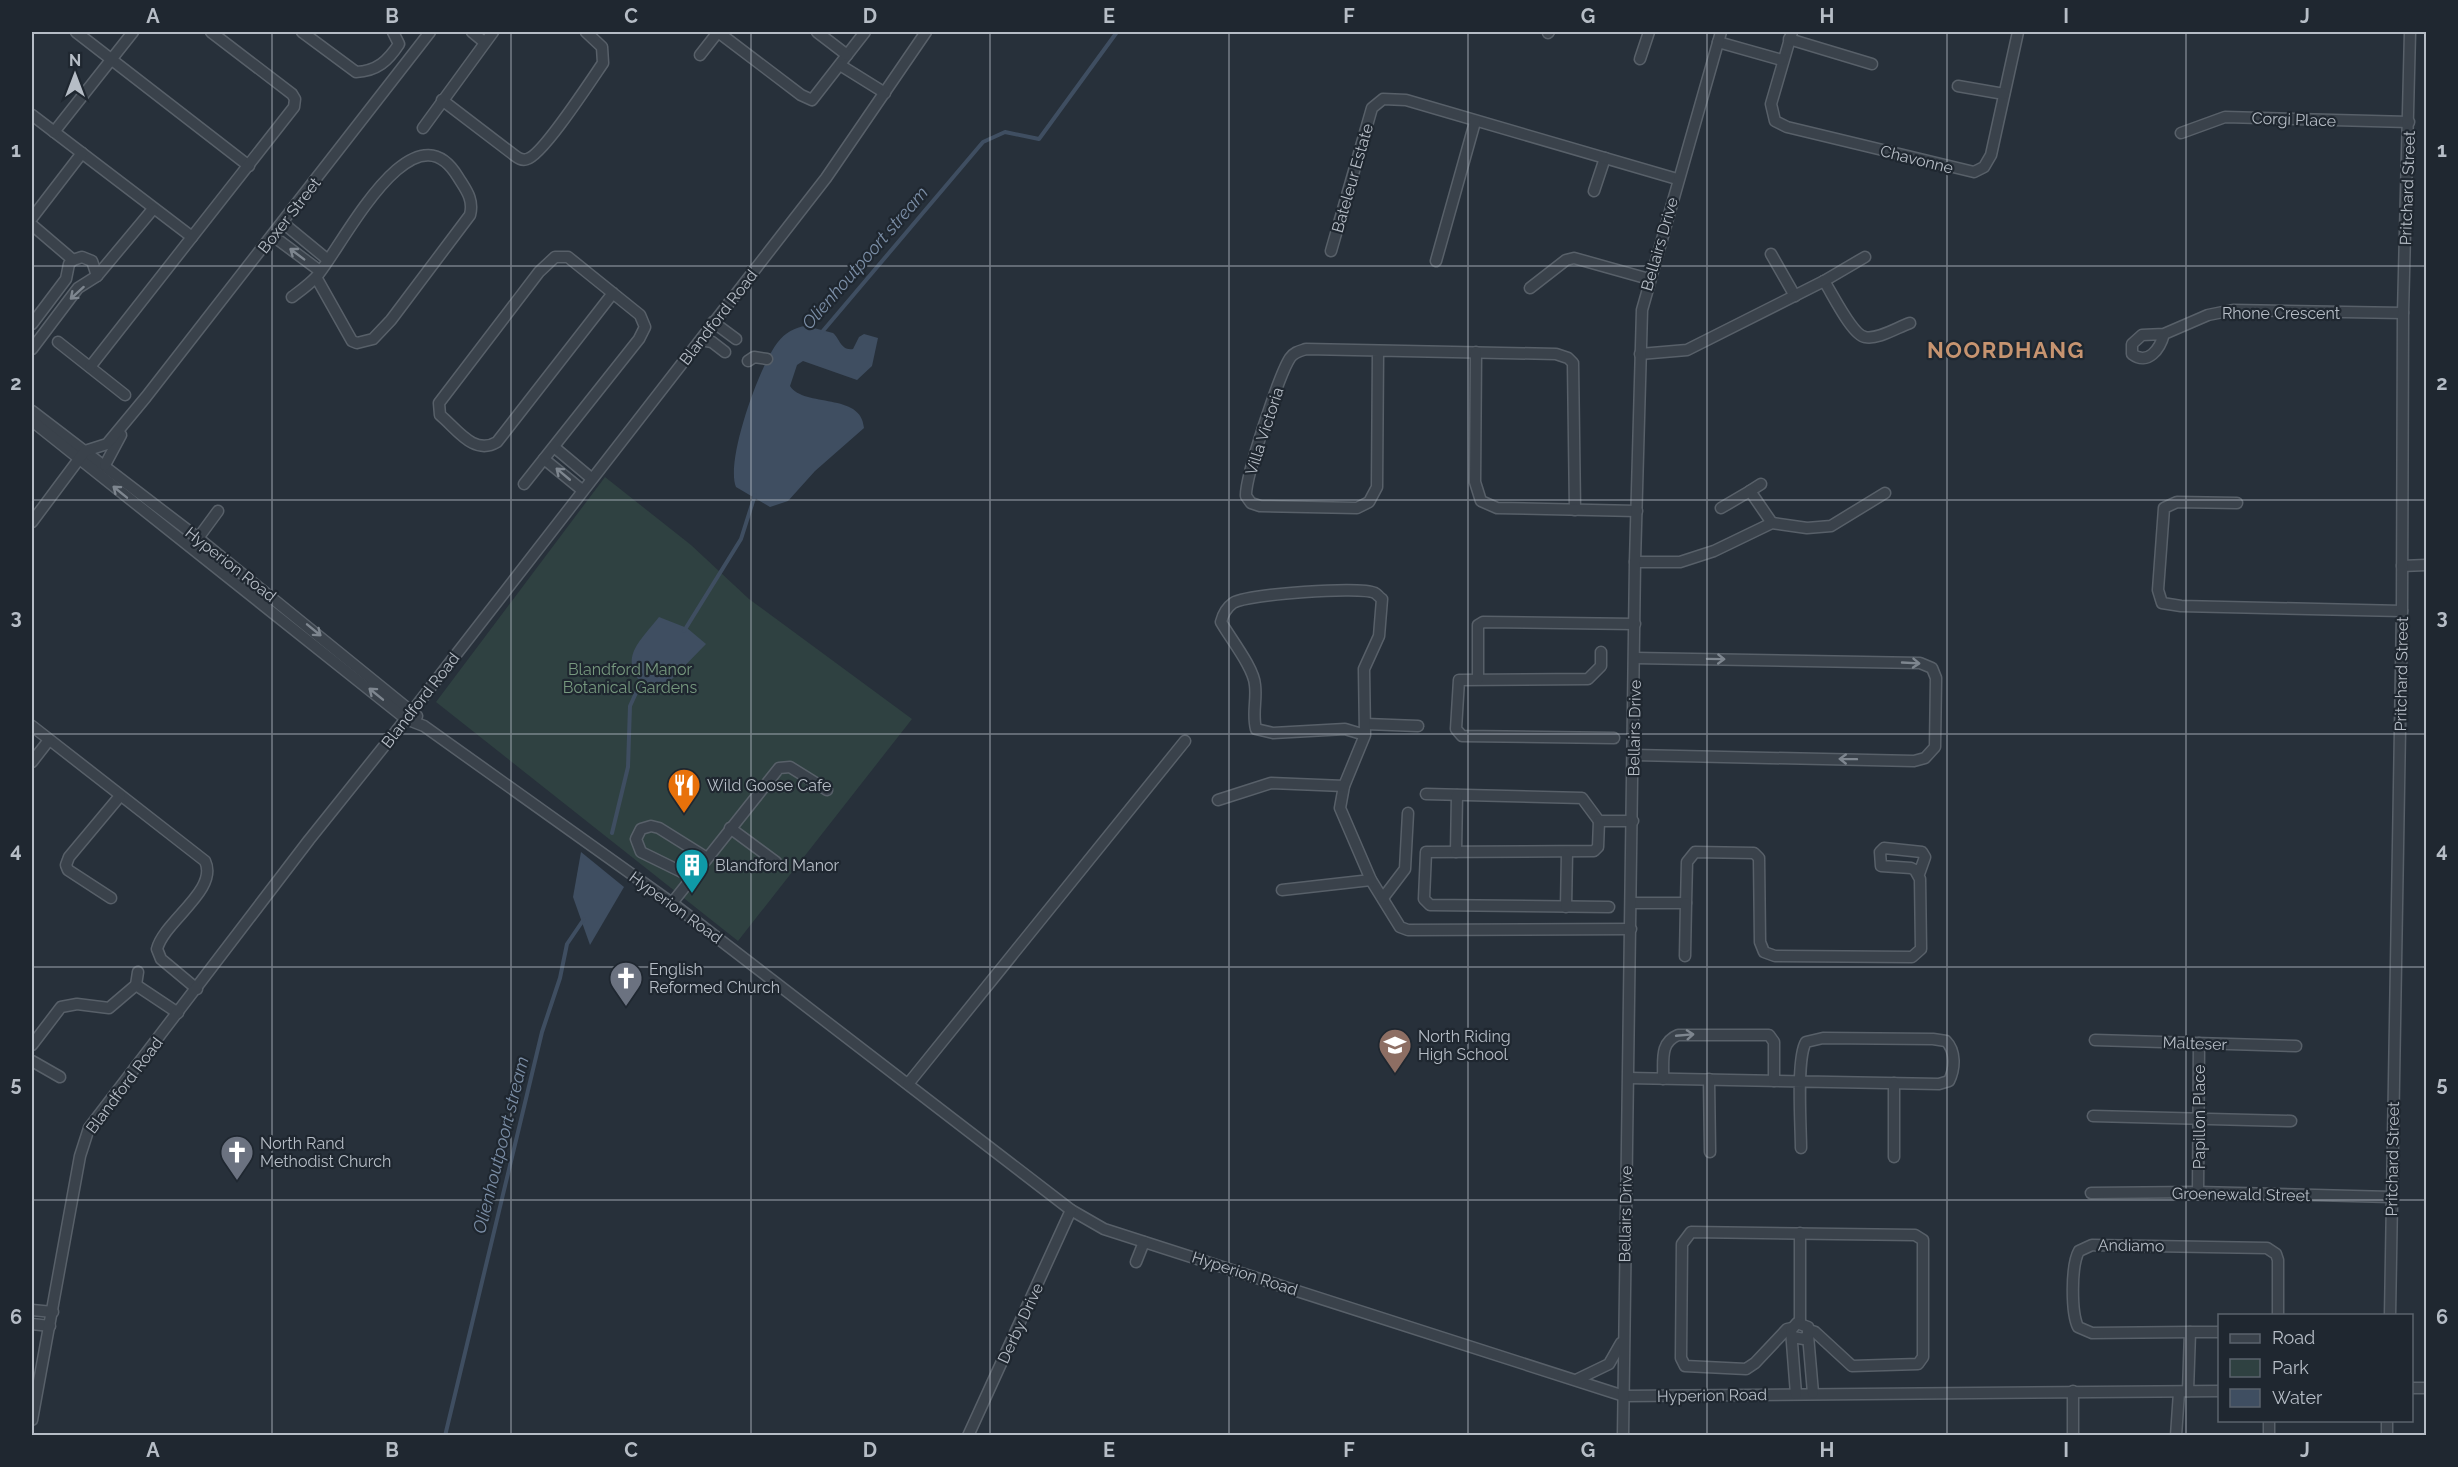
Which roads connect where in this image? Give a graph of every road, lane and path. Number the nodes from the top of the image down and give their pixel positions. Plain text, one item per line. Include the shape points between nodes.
1 (76, 32) edge
2 (133, 32) edge
3 (211, 32) edge
4 (302, 32) edge
5 (393, 32) edge
6 (430, 32) edge
7 (472, 32) edge
8 (493, 32) edge
9 (586, 32) edge
10 (718, 32) edge
11 (817, 32) edge
12 (865, 32) edge
13 (926, 32) edge
14 (1649, 32) edge
15 (2018, 32) edge
16 (2410, 32) edge
17 (1718, 35) edge
18 (1790, 35) edge
19 (484, 42) junction
20 (700, 55) dead end
21 (847, 55) junction
22 (112, 59) junction
23 (1640, 59) dead end
24 (1782, 60) junction
25 (840, 64) junction
26 (1872, 64) dead end
27 (1958, 86) dead end
28 (885, 93) junction
29 (2004, 94) junction
30 (442, 100) junction
31 (32, 115) edge
32 (1475, 122) junction
33 (2409, 122) junction
34 (423, 128) dead end
35 (54, 132) junction
36 (2181, 133) dead end
37 (82, 153) junction
38 (1605, 158) junction
39 (249, 166) junction
40 (1677, 179) junction
41 (1594, 190) dead end
42 (153, 209) junction
43 (32, 218) edge
44 (283, 223) junction
45 (32, 225) edge
46 (273, 236) junction
47 (192, 237) junction
48 (1331, 251) dead end
49 (1771, 254) dead end
50 (1865, 257) dead end
51 (73, 260) junction
52 (328, 260) junction
53 (1436, 261) dead end
54 (318, 274) junction
55 (97, 276) junction
56 (1649, 279) junction
57 (1824, 281) junction
58 (1530, 288) dead end
59 (613, 293) junction
60 (1795, 296) junction
61 (292, 297) dead end
62 (2403, 313) junction
63 (34, 321) edge
64 (713, 322) junction
65 (1910, 323) dead end
66 (48, 327) junction
67 (2164, 334) dead end
68 (736, 339) dead end
69 (701, 340) junction
70 (58, 342) dead end
71 (32, 349) edge
72 (725, 352) dead end
73 (1378, 352) junction
74 (1476, 352) junction
75 (1640, 354) junction
76 (767, 359) dead end
77 (748, 361) dead end
78 (90, 367) junction
79 (125, 395) dead end
80 (146, 397) junction
81 (32, 411) edge
82 (32, 421) edge
83 (554, 447) junction
84 (82, 455) junction
85 (544, 459) junction
86 (105, 465) junction
87 (591, 478) junction
88 (524, 484) dead end
89 (1761, 484) dead end
90 (582, 490) junction
91 (1750, 491) junction
92 (1885, 493) dead end
93 (2237, 503) dead end
94 (1721, 508) dead end
95 (1575, 510) junction
96 (218, 511) dead end
97 (1637, 511) junction
98 (32, 522) edge
99 (1773, 523) junction
100 (198, 537) junction
101 (191, 549) junction
102 (1635, 562) junction
103 (2427, 565) edge
104 (2402, 566) junction
105 (2402, 611) junction
106 (1635, 624) junction
107 (1601, 652) dead end
108 (1635, 658) junction
109 (1478, 679) junction
110 (410, 715) junction
111 (32, 726) edge
112 (1418, 726) dead end
113 (1365, 730) junction
114 (1614, 738) dead end
115 (49, 740) junction
116 (1185, 741) dead end
117 (1634, 755) junction
118 (32, 762) edge
119 (1344, 786) junction
120 (828, 790) dead end
121 (1426, 794) dead end
122 (1457, 795) junction
123 (120, 796) junction
124 (1218, 801) dead end
125 (1408, 813) dead end
126 (1599, 821) junction
127 (1633, 822) junction
128 (730, 828) junction
129 (1456, 852) junction
130 (1567, 853) junction
131 (707, 858) junction
132 (776, 862) dead end
133 (1919, 874) dead end
134 (692, 877) junction
135 (1371, 880) junction
136 (1282, 890) dead end
137 (111, 898) dead end
138 (1383, 898) junction
139 (672, 903) junction
140 (1632, 903) junction
141 (1686, 903) junction
142 (1566, 907) junction
143 (1609, 907) dead end
144 (1631, 929) junction
145 (1686, 956) dead end
146 (138, 972) dead end
147 (136, 985) junction
148 (197, 989) junction
149 (177, 1013) junction
150 (2095, 1040) dead end
151 (2199, 1043) junction
152 (32, 1045) edge
153 (2296, 1046) dead end
154 (32, 1061) edge
155 (60, 1077) dead end
156 (1629, 1078) junction
157 (1664, 1079) junction
158 (1709, 1079) junction
159 (1774, 1080) junction
160 (1801, 1081) junction
161 (1894, 1083) junction
162 (908, 1084) junction
163 (2093, 1116) dead end
164 (2199, 1120) junction
165 (2291, 1121) dead end
166 (1801, 1148) dead end
167 (1710, 1152) dead end
168 (1894, 1157) dead end
169 (2091, 1192) dead end
170 (2198, 1192) junction
171 (2391, 1197) junction
172 (1071, 1210) junction
173 (1800, 1233) junction
174 (1144, 1242) junction
175 (1136, 1262) dead end
176 (32, 1310) edge
177 (52, 1312) junction
178 (2278, 1314) edge
179 (2390, 1314) edge
180 (32, 1324) edge
181 (50, 1326) junction
182 (1800, 1331) junction
183 (2190, 1332) junction
184 (2218, 1332) edge
185 (1624, 1335) junction
186 (1578, 1379) junction
187 (2073, 1391) junction
188 (2184, 1391) junction
189 (2218, 1391) edge
190 (1813, 1393) junction
191 (1796, 1394) junction
192 (1624, 1396) junction
193 (32, 1420) edge
194 (968, 1436) edge
195 (1623, 1436) edge
196 (2073, 1436) edge
197 (2176, 1436) edge

1 - 22 street
2 - 22 street
3 - 39 street via 295,99 293,109
4 - 5 street via 356,72 369,71 385,62 399,44
6 - 44 street, Boxer Street
7 - 19 street
8 - 19 street
9 - 30 street via 602,46 603,63 546,144 530,158 523,160 514,155
10 - 20 street
10 - 25 street via 809,99 815,99
11 - 21 street
12 - 21 street
13 - 28 street, Blandford Road
14 - 23 street
15 - 29 street, Chavonne
16 - 33 street, Pritchard Street
17 - 24 street
17 - 40 street, Bellairs Drive
18 - 24 street, Chavonne
18 - 26 street
19 - 30 street
21 - 25 street
22 - 35 street
22 - 39 street
24 - 29 street, Chavonne via 1771,104 1772,117 1781,124 1968,171 1980,170 1988,161
25 - 28 street
27 - 29 street
28 - 64 street, Blandford Road via 826,178
30 - 34 street
31 - 35 street
32 - 38 street, Bateleur Estate
32 - 48 street, Bateleur Estate via 1406,100 1389,98 1376,103
32 - 53 street
33 - 36 street, Corgi Place via 2231,117
33 - 62 street, Pritchard Street
35 - 37 street
37 - 42 street
37 - 43 street
38 - 40 street, Bateleur Estate
38 - 41 street
39 - 47 street
40 - 56 street, Bellairs Drive
42 - 47 street
42 - 55 street
44 - 46 street, Boxer Street
44 - 52 street
45 - 51 street
54 -> 46 street
46 - 80 street, Boxer Street
47 - 78 street
49 - 60 street
50 - 57 street
51 - 55 street via 82,257 92,261
51 - 63 street via 66,279
52 - 54 street
52 - 54 street via 390,175 413,157 430,155 444,160 469,194 470,215 392,321 372,339 357,343 352,340
54 - 61 street
55 -> 66 street via 78,288
56 - 58 street via 1574,258
56 - 75 street, Bellairs Drive via 1642,309
57 - 60 street
57 - 65 street via 1853,329 1862,336 1872,337
59 - 59 street via 568,257 548,261 443,395 440,415 474,444 487,447 497,442
59 - 83 street via 643,318 644,332
60 - 75 street via 1687,350
62 - 67 street, Rhone Crescent via 2233,310 2208,315
62 - 104 street, Pritchard Street
63 - 66 street
64 - 68 street
64 - 69 street, Blandford Road
66 - 71 street
69 - 72 street via 712,342
69 - 87 street, Blandford Road
70 - 78 street
73 - 73 street, Villa Victoria via 1306,349 1294,353 1247,478 1246,496 1251,503 1357,508 1372,498 1377,487
73 - 74 street, Villa Victoria
74 - 95 street via 1478,499 1497,508
74 - 95 street, Villa Victoria via 1556,354 1573,363
75 - 97 street, Bellairs Drive
76 - 77 street via 754,357
78 - 79 street
80 - 84 street, Boxer Street via 107,444
80 - 86 street, Boxer Street
81 - 84 street, Hyperion Road
82 - 84 street, Hyperion Road
83 - 85 street
83 - 87 street
84 - 86 street, Hyperion Road
84 - 98 street
101 -> 84 street, Hyperion Road
85 - 88 street
90 -> 85 street
86 - 100 street, Hyperion Road
87 - 90 street, Blandford Road
89 - 91 street
90 - 110 street, Blandford Road
91 - 94 street
91 - 99 street
92 - 99 street via 1831,526 1807,528
93 - 105 street via 2177,502 2164,508 2158,590 2162,603
95 - 97 street
96 - 100 street
97 - 102 street, Bellairs Drive
99 - 102 street via 1714,551 1680,562
100 - 101 street
100 -> 110 street, Hyperion Road
110 -> 101 street, Hyperion Road
102 - 106 street, Bellairs Drive
103 - 104 street
104 - 105 street, Pritchard Street
105 - 171 street, Pritchard Street
106 - 108 street, Bellairs Drive
106 - 109 street via 1483,621 1478,625
107 - 109 street via 1601,666 1588,679
108 - 117 street, Bellairs Drive
108 -> 117 street via 1920,663 1932,668 1936,678 1935,747 1925,759
109 - 114 street via 1462,679 1458,683 1456,729 1460,735
110 - 139 street, Hyperion Road
110 - 148 street, Blandford Road via 309,840
111 - 115 street
112 - 113 street
113 - 113 street via 1273,733 1256,729 1256,685 1221,622 1223,613 1234,603 1286,593 1376,593 1382,599 1382,610 1379,636 1364,669
113 - 119 street
115 - 118 street
115 - 123 street
116 - 162 street
117 - 127 street, Bellairs Drive
119 - 124 street via 1271,783
119 - 135 street via 1340,808
120 - 128 street via 790,767 779,768
121 - 122 street
122 - 126 street via 1582,798
122 - 129 street
123 - 137 street via 66,865
123 - 148 street via 207,865 204,885 162,937 157,949 161,959
125 - 138 street via 1405,869
126 - 127 street
126 - 130 street via 1596,850
127 - 140 street, Bellairs Drive
128 - 131 street
128 - 132 street
129 - 130 street
129 - 142 street via 1425,854 1425,903
130 - 142 street
131 - 134 street
131 - 134 street via 659,828 641,829 636,838 641,852
133 - 141 street via 1921,949 1912,957 1775,956 1764,952 1760,942 1756,853 1691,854 1687,862
134 - 139 street
135 - 136 street
135 - 138 street
138 - 144 street via 1400,927 1408,930
139 - 162 street, Hyperion Road
140 - 141 street
140 - 144 street, Bellairs Drive
141 - 145 street
142 - 143 street
144 - 156 street, Bellairs Drive
146 - 147 street
147 - 149 street
147 - 152 street via 109,1008 77,1004 62,1008
148 - 149 street, Blandford Road
149 - 177 street, Blandford Road via 86,1133
150 - 151 street, Malteser
151 - 153 street, Malteser
151 - 164 street, Papillon Place
154 - 155 street
156 - 157 street
156 - 185 street, Bellairs Drive
157 - 158 street
157 -> 159 street via 1664,1048 1673,1037 1686,1034 1768,1035 1774,1042
158 - 159 street
158 - 167 street
159 - 160 street
160 - 161 street
160 - 161 street via 1803,1047 1812,1039 1933,1039 1950,1045 1953,1056 1949,1081
160 - 166 street
161 - 168 street
162 - 172 street, Hyperion Road
163 - 164 street
164 - 165 street
164 - 170 street, Papillon Place
169 - 170 street, Groenewald Street
170 - 171 street, Groenewald Street
171 - 179 street, Pritchard Street
172 - 174 street, Hyperion Road via 1104,1229
172 - 194 street, Derby Drive
173 - 182 street
173 - 182 street via 1691,1232 1682,1244 1681,1358 1685,1366 1746,1369 1787,1329
173 - 182 street via 1920,1237 1924,1244 1923,1357 1918,1364 1856,1367 1815,1332
174 - 175 street
174 - 186 street, Hyperion Road
176 - 177 street
177 - 181 street, Blandford Road
178 - 183 street, Andiamo via 2278,1260 2267,1248 2092,1245 2079,1251 2074,1265 2074,1312 2078,1327 2092,1334
180 - 181 street
181 - 193 street, Blandford Road
182 - 190 street
182 - 191 street
183 - 184 street, Andiamo
183 - 188 street
185 - 186 street via 1609,1364
185 - 192 street, Bellairs Drive
186 - 192 street, Hyperion Road
187 - 188 street, Hyperion Road
187 - 190 street, Hyperion Road
187 - 196 street
188 - 189 street, Hyperion Road
188 - 197 street
190 - 191 street, Hyperion Road
191 - 192 street, Hyperion Road
192 - 195 street, Bellairs Drive

